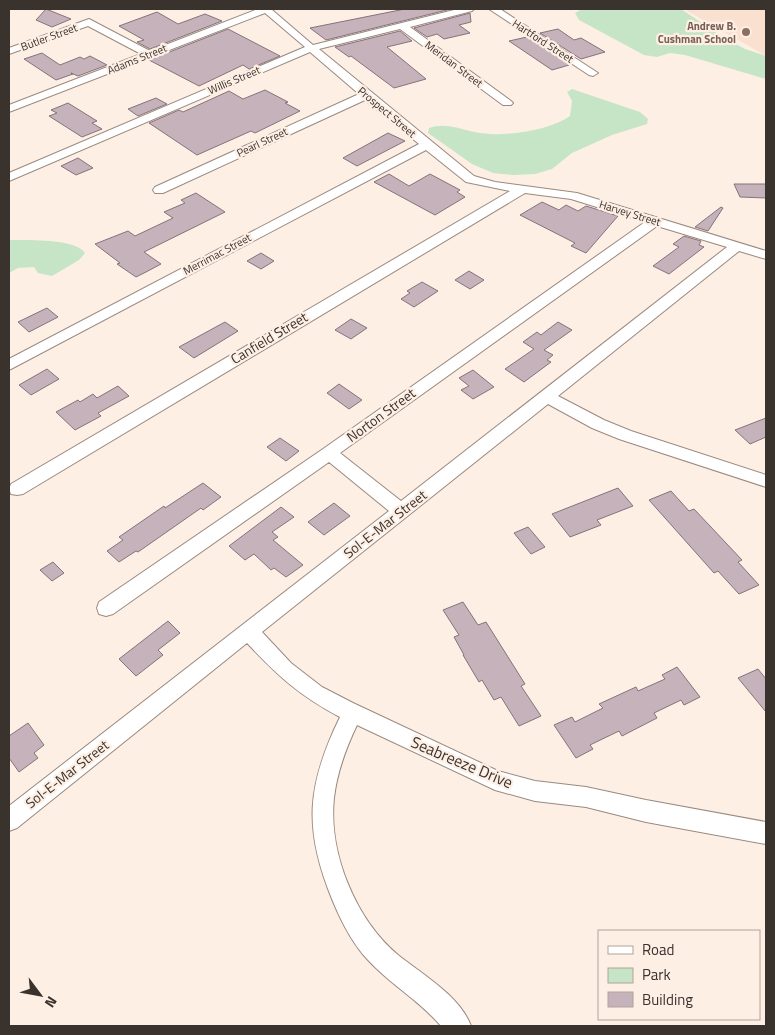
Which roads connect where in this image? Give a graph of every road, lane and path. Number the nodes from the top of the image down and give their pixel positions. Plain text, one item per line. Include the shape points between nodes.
1 (266, 9) edge
2 (469, 9) edge
3 (494, 9) edge
4 (401, 25) junction
5 (312, 48) junction
6 (9, 51) edge
7 (148, 54) junction
8 (592, 72) dead end
9 (366, 95) junction
10 (507, 104) dead end
11 (9, 109) edge
12 (426, 144) junction
13 (9, 177) edge
14 (522, 189) junction
15 (159, 190) dead end
16 (655, 221) junction
17 (737, 246) junction
18 (766, 255) edge
19 (9, 365) edge
20 (546, 396) junction
21 (329, 453) junction
22 (766, 481) edge
23 (17, 489) dead end
24 (401, 511) junction
25 (106, 608) dead end
26 (249, 632) junction
27 (352, 713) junction
28 (9, 820) edge
29 (766, 833) edge
30 (458, 1026) edge

1 - 5 street, Prospect Street
1 - 7 street, Adams Street
2 - 4 street, Willis Street
3 - 8 street, Hartford Street
4 - 5 street, Willis Street
4 - 10 street, Meridan Street
5 - 9 street, Prospect Street
5 - 13 street, Willis Street
6 - 7 street, Butler Street via 89,22
7 - 11 street, Adams Street
9 - 12 street, Prospect Street
9 - 15 street, Pearl Street
12 - 14 street, Prospect Street via 470,178 490,185
12 - 19 street, Merrimac Street
14 - 16 street, Harvey Street via 561,193
14 - 23 street, Canfield Street
16 - 17 street, Harvey Street
16 - 21 street, Norton Street
17 - 18 street
17 - 20 street, Sol-E-Mar Street
20 - 22 street via 624,435
20 - 24 street, Sol-E-Mar Street
21 - 24 street
21 - 25 street, Norton Street
24 - 26 street, Sol-E-Mar Street
26 - 27 street, Seabreeze Drive via 298,682
26 - 28 street, Sol-E-Mar Street
27 - 29 street, Seabreeze Drive via 495,780 522,788 586,797
27 - 30 street via 336,746 325,786 322,820 327,855 351,915 367,940 388,962 433,998

